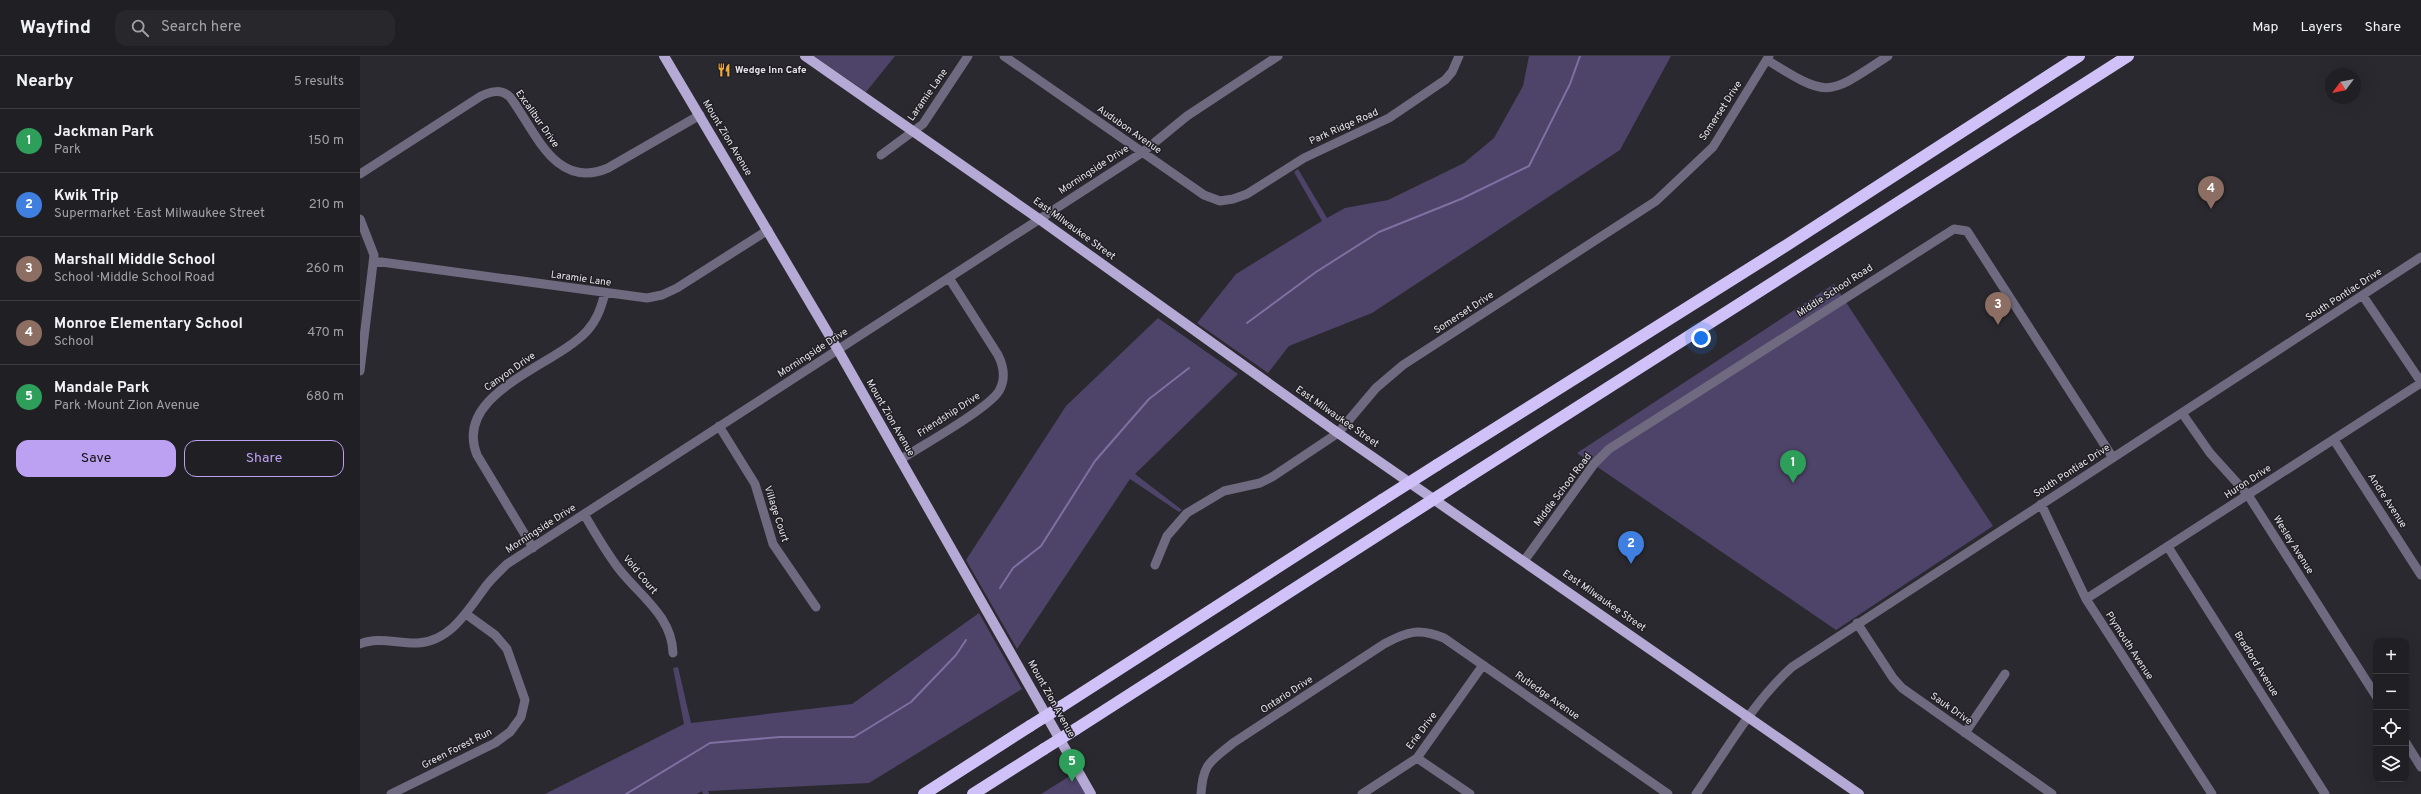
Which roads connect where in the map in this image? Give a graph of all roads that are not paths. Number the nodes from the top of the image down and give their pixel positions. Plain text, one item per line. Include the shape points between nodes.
1 (664, 56) edge
2 (805, 56) edge
3 (968, 56) edge
4 (1004, 56) edge
5 (1278, 56) edge
6 (1459, 56) edge
7 (1888, 56) edge
8 (2080, 56) edge
9 (2128, 56) edge
10 (1768, 58) edge
11 (700, 115) junction
12 (915, 132) junction
13 (1143, 152) junction
14 (881, 155) dead end
15 (360, 174) edge
16 (1247, 194) joint
17 (1039, 219) junction
18 (360, 220) edge
19 (768, 230) junction
20 (2421, 258) edge
21 (374, 261) junction
22 (949, 278) junction
23 (605, 293) junction
24 (2363, 296) junction
25 (838, 350) junction
26 (360, 371) edge
27 (2421, 382) edge
28 (2182, 413) junction
29 (720, 426) junction
30 (1338, 433) junction
31 (2334, 440) junction
32 (2112, 458) junction
33 (900, 460) junction
34 (2248, 495) junction
35 (2041, 504) junction
36 (584, 514) junction
37 (2168, 547) junction
38 (534, 548) junction
39 (1524, 561) junction
40 (1155, 565) dead end
41 (2421, 575) edge
42 (2086, 599) junction
43 (816, 607) dead end
44 (466, 614) junction
45 (1857, 623) junction
46 (1407, 633) joint
47 (360, 644) edge
48 (673, 653) dead end
49 (1483, 665) junction
50 (2005, 674) dead end
51 (2373, 691) edge
52 (1749, 717) junction
53 (1965, 733) junction
54 (2408, 746) edge
55 (1417, 758) junction
56 (2421, 767) edge
57 (391, 794) edge
58 (924, 794) edge
59 (973, 794) edge
60 (1090, 794) edge
61 (1201, 794) edge
62 (1362, 794) edge
63 (1470, 794) edge
64 (1668, 794) edge
65 (1696, 794) edge
66 (1859, 794) edge
67 (2052, 794) edge
68 (2212, 794) edge
69 (2325, 794) edge

1 - 11 main road, Mount Zion Avenue
2 - 12 main road, East Milwaukee Street
3 - 12 street, Laramie Lane via 933,111
4 - 13 street, Audubon Avenue
5 - 13 street, Morningside Drive via 1187,116
6 - 16 street, Park Ridge Road via 1449,76 1430,92 1378,125 1304,158
7 - 10 street via 1841,85 1826,89 1804,83
8 - 58 highway, bridge via 1780,250 1437,465
9 - 59 highway, bridge
10 - 30 street, Somerset Drive via 1713,147 1666,193 1643,211 1388,376
11 - 15 street, Excalibur Drive via 608,168 599,172 583,173 567,169 551,158 510,97 505,93 493,92 481,96
11 - 19 main road, Mount Zion Avenue
12 - 14 street, Laramie Lane
12 - 17 main road, East Milwaukee Street
13 - 16 street, Audubon Avenue via 1209,198 1227,200
13 - 17 street, Morningside Drive
17 - 22 street, Morningside Drive
17 - 30 main road, East Milwaukee Street
18 - 21 street via 374,249
19 - 23 street, Laramie Lane via 662,295 647,298
19 - 25 main road, Mount Zion Avenue
20 - 24 street, South Pontiac Drive
21 - 23 street, Laramie Lane
21 - 26 street
22 - 25 street, Morningside Drive
22 - 33 street, Friendship Drive via 998,355 1003,368 1002,384 989,402
23 - 38 street, Canyon Drive via 600,312 587,332 493,396 481,411 474,428 473,442 478,455
24 - 27 street
24 - 28 street, South Pontiac Drive
25 - 29 street, Morningside Drive
25 - 33 main road, Mount Zion Avenue
27 - 31 street, Huron Drive
28 - 32 street, South Pontiac Drive
28 - 34 street, Wesley Avenue via 2210,453
29 - 36 street, Morningside Drive
29 - 43 street, Village Court via 755,484 773,544
30 - 39 main road, East Milwaukee Street
30 - 40 street, Somerset Drive via 1268,479 1224,491 1186,513 1167,536
31 - 34 street, Huron Drive
31 - 41 street, Andre Avenue
32 - 35 street, South Pontiac Drive
32 - 39 street, Middle School Road via 1967,231 1954,229 1609,449 1594,464
33 - 60 main road, Mount Zion Avenue
34 - 37 street, Huron Drive
34 - 51 street, Wesley Avenue
35 - 42 street, Plymouth Avenue
35 - 45 street, South Pontiac Drive
36 - 38 street, Morningside Drive
36 - 48 street, Vold Court via 619,569 659,612 673,640
37 - 42 street, Huron Drive
37 - 69 street, Bradford Avenue
38 - 44 street, Morningside Drive via 507,564 487,585
39 - 52 main road, East Milwaukee Street
42 - 68 street, Plymouth Avenue
44 - 47 street, Morningside Drive via 451,630 419,643 380,641
44 - 57 street, Green Forest Run via 495,635 506,649 525,700 521,717 510,732 495,744
45 - 52 street, South Pontiac Drive via 1792,667 1778,680
45 - 53 street, Sauk Drive via 1902,688
46 - 49 street, Rutledge Avenue via 1430,632 1444,638
46 - 61 street, Ontario Drive via 1384,644 1234,743 1210,762 1203,773
49 - 55 street, Erie Drive
49 - 64 street, Rutledge Avenue
50 - 53 street
52 - 65 street, South Pontiac Drive
52 - 66 main road, East Milwaukee Street
53 - 67 street, Sauk Drive
54 - 56 street
55 - 62 street, Erie Drive
55 - 63 street

